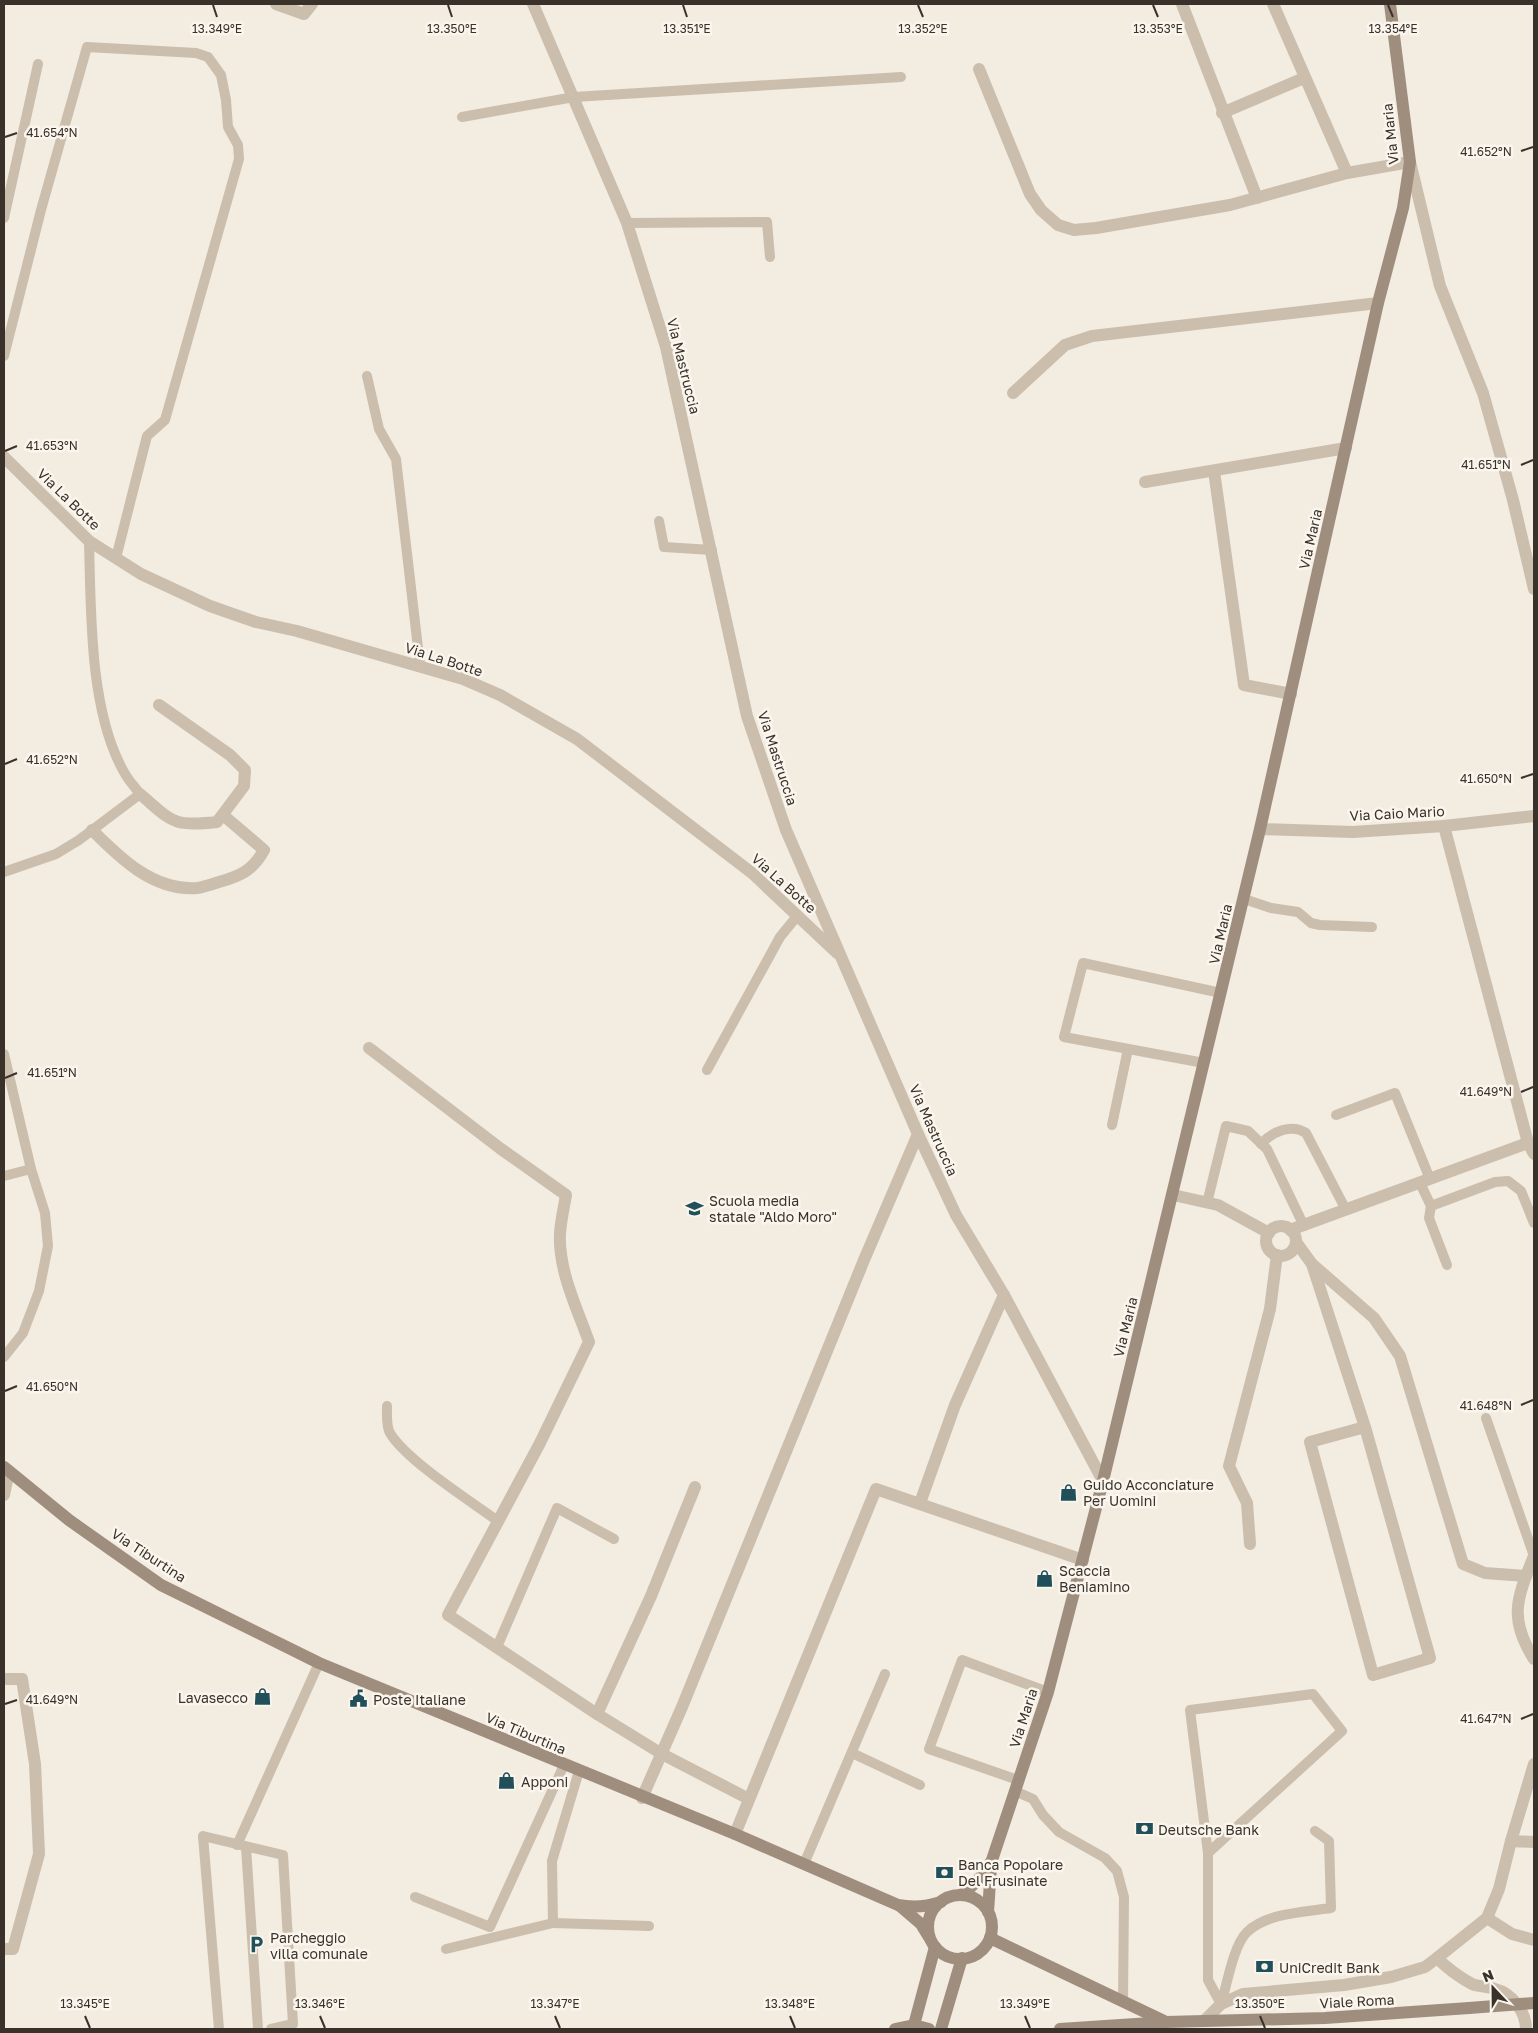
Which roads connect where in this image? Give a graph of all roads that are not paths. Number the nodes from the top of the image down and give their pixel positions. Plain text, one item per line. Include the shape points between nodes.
1 (276, 4) edge
2 (312, 4) edge
3 (533, 4) edge
4 (1182, 4) edge
5 (1272, 4) edge
6 (1390, 4) edge
7 (38, 64) dead end
8 (979, 69) dead end
9 (901, 77) dead end
10 (1304, 78) junction
11 (574, 96) junction
12 (1222, 113) junction
13 (462, 117) dead end
14 (1410, 162) junction
15 (1347, 173) junction
16 (1257, 198) junction
17 (4, 218) edge
18 (627, 223) junction
19 (770, 257) dead end
20 (1378, 303) junction
21 (4, 356) edge
22 (367, 376) dead end
23 (1013, 393) dead end
24 (1346, 448) junction
25 (4, 457) edge
26 (1214, 470) junction
27 (1145, 482) dead end
28 (659, 521) dead end
29 (89, 541) junction
30 (1529, 544) edge
31 (712, 550) junction
32 (116, 558) junction
33 (1534, 589) edge
34 (420, 665) junction
35 (1291, 694) junction
36 (159, 705) dead end
37 (140, 794) junction
38 (223, 815) junction
39 (1534, 816) edge
40 (1444, 826) junction
41 (1260, 829) junction
42 (92, 830) junction
43 (4, 872) edge
44 (1244, 899) junction
45 (798, 915) junction
46 (1372, 927) dead end
47 (841, 956) junction
48 (1221, 993) junction
49 (369, 1048) dead end
50 (1128, 1049) junction
51 (4, 1054) edge
52 (1204, 1064) junction
53 (707, 1070) dead end
54 (1336, 1115) dead end
55 (1112, 1125) dead end
56 (918, 1134) junction
57 (1262, 1144) junction
58 (1531, 1148) edge
59 (31, 1169) junction
60 (4, 1176) edge
61 (1425, 1181) junction
62 (1172, 1195) junction
63 (1207, 1203) junction
64 (1431, 1206) junction
65 (1346, 1210) junction
66 (1534, 1223) edge
67 (1304, 1226) junction
68 (1290, 1230) junction
69 (1269, 1233) junction
70 (1296, 1242) junction
71 (1276, 1255) junction
72 (1312, 1264) junction
73 (1447, 1265) dead end
74 (1004, 1294) junction
75 (4, 1357) edge
76 (386, 1406) dead end
77 (1486, 1418) dead end
78 (1365, 1427) junction
79 (5, 1472) edge
80 (1104, 1481) junction
81 (695, 1487) dead end
82 (4, 1495) edge
83 (920, 1503) junction
84 (498, 1521) junction
85 (614, 1538) dead end
86 (1250, 1544) dead end
87 (1534, 1556) edge
88 (1083, 1560) junction
89 (1526, 1576) junction
90 (497, 1647) junction
91 (1534, 1659) edge
92 (319, 1663) junction
93 (885, 1674) dead end
94 (4, 1679) edge
95 (1048, 1692) junction
96 (597, 1714) junction
97 (852, 1753) junction
98 (662, 1754) junction
99 (1534, 1764) edge
100 (564, 1765) junction
101 (579, 1771) junction
102 (920, 1785) dead end
103 (1016, 1786) junction
104 (642, 1798) junction
105 (748, 1799) junction
106 (1315, 1831) dead end
107 (735, 1834) junction
108 (1511, 1841) junction
109 (1534, 1842) edge
110 (241, 1846) junction
111 (1208, 1853) junction
112 (992, 1860) junction
113 (804, 1864) junction
114 (961, 1895) junction
115 (414, 1896) dead end
116 (940, 1902) junction
117 (898, 1904) junction
118 (988, 1912) junction
119 (1487, 1918) junction
120 (553, 1923) junction
121 (649, 1926) dead end
122 (990, 1938) junction
123 (1534, 1940) edge
124 (932, 1942) junction
125 (4, 1949) edge
126 (446, 1949) dead end
127 (962, 1958) junction
128 (1437, 1958) junction
129 (1123, 2001) junction
130 (1534, 2003) edge
131 (1221, 2004) junction
132 (1205, 2020) junction
133 (1166, 2022) junction
134 (1280, 2024) edge
135 (914, 2025) junction
136 (1186, 2025) edge
137 (1148, 2026) edge
138 (292, 2027) edge
139 (1104, 2028) edge
140 (219, 2029) edge
141 (258, 2029) edge
142 (271, 2029) edge
143 (895, 2029) edge
144 (929, 2029) edge
145 (941, 2029) edge
146 (1060, 2029) edge
147 (1526, 2029) edge

1 - 2 street via 304,14
3 - 11 street, Via Mastruccia
4 - 12 street
5 - 10 street
6 - 14 street, Via Maria
7 - 17 lane
8 - 16 street via 1030,194 1041,210 1058,225 1074,230 1096,228
9 - 11 lane
10 - 12 street
10 - 15 street
11 - 13 lane
11 - 18 street, Via Mastruccia
12 - 16 street
14 - 15 street
14 - 20 street, Via Maria via 1403,208
14 - 30 street via 1440,286 1483,393
15 - 16 street
18 - 19 lane via 767,222
18 - 31 street, Via Mastruccia via 666,347
20 - 23 street via 1092,336 1066,345
20 - 24 street, Via Maria
21 - 32 lane via 87,47 196,53 208,57 221,75 228,127 238,145 239,159 165,420 147,436
22 - 34 lane via 379,429 396,459
24 - 26 street
24 - 35 street, Via Maria
25 - 29 street, Via La Botte
26 - 27 street
26 - 35 street via 1244,685
28 - 31 lane via 664,547
29 - 32 street, Via La Botte
29 - 37 lane via 91,625 102,710 124,772
30 - 33 street
31 - 47 street, Via Mastruccia via 747,716 786,830
32 - 34 street, Via La Botte via 141,574 210,606 256,622
34 - 45 street, Via La Botte via 500,695 577,738 752,873
35 - 41 street, Via Maria
36 - 38 street via 230,755 245,770 244,786
37 - 38 street via 172,821 188,825 217,822
37 - 42 lane
38 - 42 street via 264,850 255,866 234,878 196,888 168,885 142,874
39 - 40 street, Via Caio Mario
40 - 41 street, Via Caio Mario via 1353,832
40 - 58 street
41 - 44 street, Via Maria
42 - 43 lane via 56,854
44 - 46 lane via 1298,912 1320,926
44 - 48 street, Via Maria
45 - 47 street, Via La Botte
45 - 53 lane via 780,937
47 - 56 street, Via Mastruccia
48 - 50 lane via 1083,963 1064,1037
48 - 52 street, Via Maria
49 - 84 street via 566,1195 560,1234 562,1257 589,1342
50 - 52 lane
50 - 55 lane
51 - 59 lane
52 - 62 street, Via Maria
54 - 61 lane via 1395,1093
56 - 74 street, Via Mastruccia via 956,1215
56 - 98 street
57 - 63 lane via 1248,1131 1226,1126
57 - 65 lane via 1268,1136 1280,1131 1300,1129 1306,1133
57 - 67 lane
58 - 61 street
59 - 60 lane
59 - 75 lane via 45,1213 48,1246 39,1291 23,1333
61 - 64 lane
61 - 65 street
62 - 63 street
62 - 80 street, Via Maria
63 - 69 street
64 - 66 lane via 1495,1182 1508,1181 1521,1191
64 - 73 lane via 1429,1218
65 - 67 street
67 - 68 street
68 - 69 street via 1276,1227
68 - 70 street
69 - 71 street via 1268,1247
70 - 71 street via 1288,1254
70 - 72 street
71 - 86 street via 1270,1310 1228,1466 1247,1503
72 - 78 street
72 - 89 street via 1374,1318 1400,1356 1463,1564 1485,1573
74 - 80 street, Via Mastruccia
74 - 83 street via 955,1405
76 - 84 lane via 389,1431 398,1442 428,1469
77 - 87 lane
78 - 78 street via 1430,1658 1373,1675 1310,1442
79 - 82 street
79 - 92 street, Via Tiburtina via 161,1585
80 - 88 street, Via Maria
81 - 96 street via 651,1596
83 - 88 street
83 - 105 street via 876,1489
84 - 90 street via 448,1614
85 - 90 lane via 557,1508
87 - 89 street
88 - 95 street, Via Maria
89 - 91 street via 1516,1615 1523,1640
90 - 96 street
92 - 100 street, Via Tiburtina
92 - 110 lane
93 - 97 lane
94 - 125 street via 22,1679 35,1764 39,1854 14,1949
95 - 103 street, Via Maria
95 - 103 lane via 962,1660 929,1749
96 - 98 street
97 - 102 lane
97 - 113 lane
98 - 104 street
98 - 105 street
99 - 108 street
100 - 101 street, Via Tiburtina
100 - 115 lane via 490,1927
101 - 104 street, Via Tiburtina
101 - 120 lane via 552,1861
103 - 112 street, Via Maria
103 - 129 lane via 1033,1799 1059,1832 1105,1858 1116,1871 1124,1897
104 - 107 street, Via Tiburtina
105 - 107 street
106 - 131 lane via 1330,1841 1331,1908 1292,1913 1260,1923 1246,1933 1237,1951
107 - 113 street, Via Tiburtina
108 - 109 street
108 - 119 street via 1499,1889
110 - 138 lane via 283,1855
110 - 140 lane via 203,1836
110 - 141 lane
111 - 111 lane via 1342,1730 1313,1694 1190,1710
111 - 131 lane via 1208,1980
112 - 114 street via 974,1886
112 - 118 street
113 - 117 street, Via Tiburtina
114 - 116 street
114 - 118 street via 977,1900
116 - 117 street via 918,1907
116 - 124 street via 934,1907 928,1922
117 - 124 street via 921,1924
118 - 122 street
119 - 123 street via 1512,1934
119 - 128 street
120 - 121 lane
120 - 126 lane
122 - 127 street via 982,1950
122 - 129 street, Viale Roma
124 - 127 street via 947,1956
124 - 135 street
127 - 145 street
128 - 131 street via 1425,1967 1391,1977 1344,1985 1243,1994
128 - 147 street via 1474,1985 1496,1989 1512,1998 1522,2012
129 - 133 street, Viale Roma
130 - 134 street, Viale Roma, bridge
131 - 132 street
132 - 134 street, Viale Roma
132 - 136 street, Viale Roma
133 - 136 street, Viale Roma
133 - 137 street
135 - 143 street
135 - 144 street
137 - 139 street
138 - 142 lane
139 - 146 street

